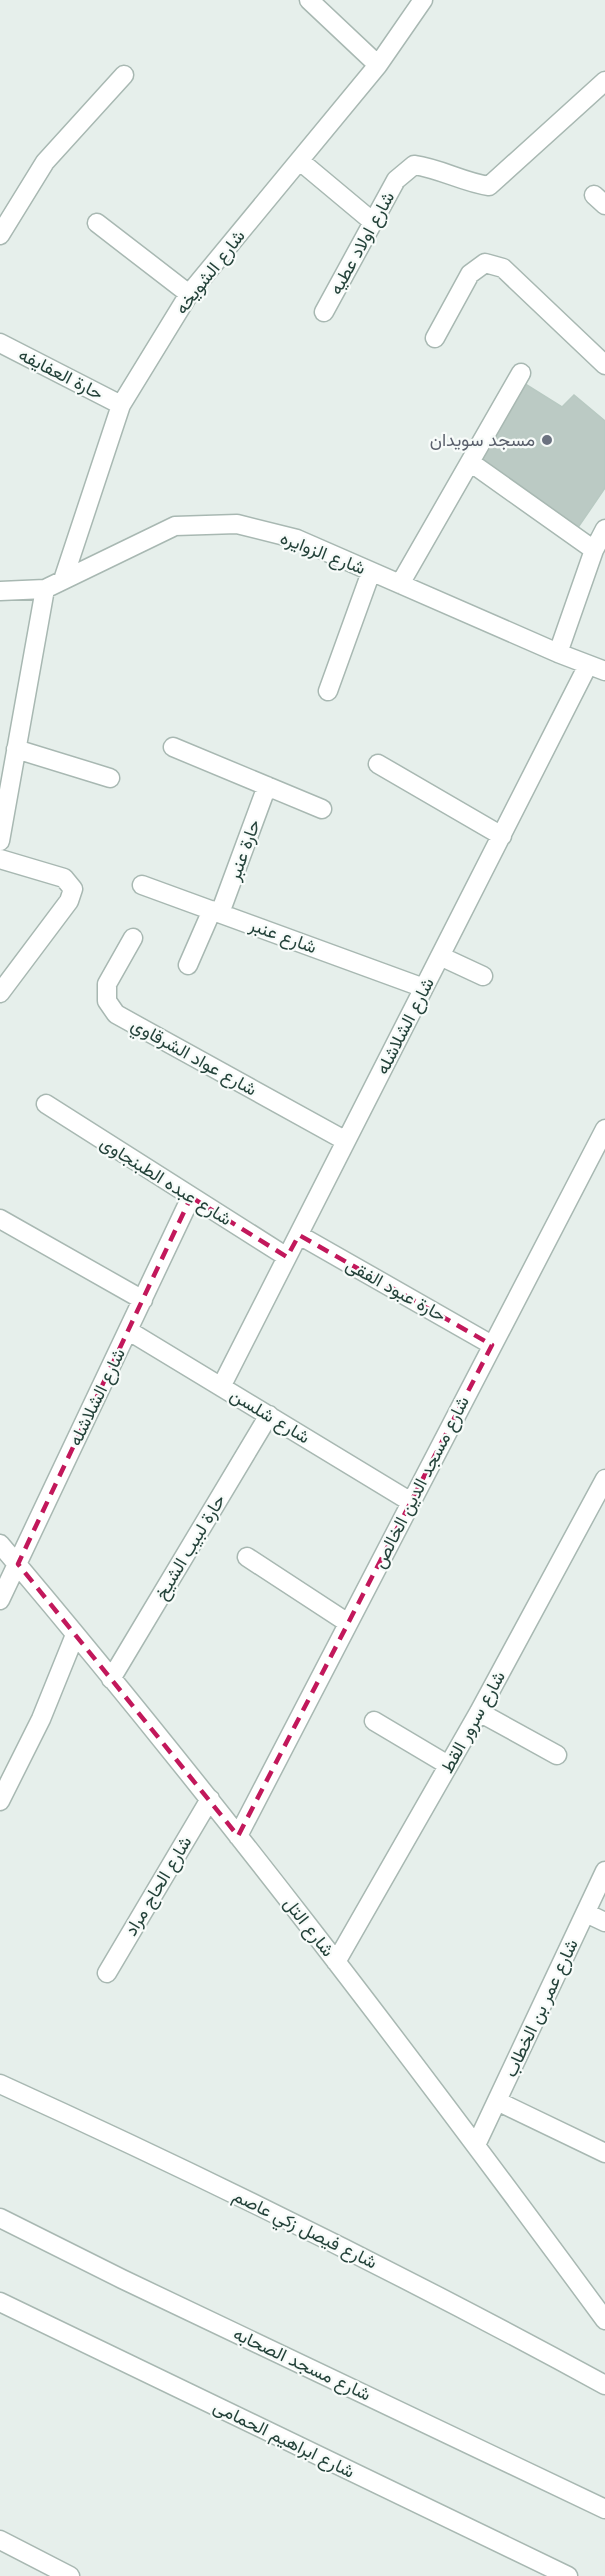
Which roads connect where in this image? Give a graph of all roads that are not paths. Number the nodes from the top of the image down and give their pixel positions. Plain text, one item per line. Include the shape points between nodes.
1 (309, 0) edge
2 (423, 0) edge
3 (378, 64) junction
4 (124, 75) dead end
5 (605, 81) edge
6 (300, 161) junction
7 (373, 222) junction
8 (97, 223) dead end
9 (0, 235) edge
10 (189, 294) junction
11 (324, 312) dead end
12 (435, 338) dead end
13 (0, 343) edge
14 (605, 365) edge
15 (521, 373) dead end
16 (121, 405) junction
17 (470, 462) junction
18 (605, 529) edge
19 (594, 550) junction
20 (371, 572) junction
21 (63, 580) junction
22 (400, 584) junction
23 (45, 589) junction
24 (0, 591) edge
25 (558, 652) junction
26 (596, 668) edge
27 (328, 691) dead end
28 (173, 747) dead end
29 (16, 749) junction
30 (378, 764) dead end
31 (110, 778) dead end
32 (267, 786) junction
33 (322, 809) dead end
34 (502, 836) junction
35 (0, 839) edge
36 (0, 859) edge
37 (142, 885) dead end
38 (216, 912) junction
39 (133, 939) dead end
40 (440, 956) junction
41 (188, 965) dead end
42 (483, 976) dead end
43 (424, 988) junction
44 (0, 993) edge
45 (46, 1104) dead end
46 (605, 1129) edge
47 (346, 1141) junction
48 (191, 1197) junction
49 (0, 1219) edge
50 (299, 1235) junction
51 (287, 1257) junction
52 (143, 1300) junction
53 (129, 1331) junction
54 (492, 1345) junction
55 (221, 1387) junction
56 (268, 1415) junction
57 (605, 1479) edge
58 (411, 1502) junction
59 (0, 1544) edge
60 (247, 1557) dead end
61 (18, 1564) junction
62 (0, 1600) edge
63 (348, 1623) junction
64 (75, 1635) junction
65 (111, 1679) junction
66 (479, 1712) junction
67 (374, 1721) dead end
68 (557, 1755) dead end
69 (448, 1765) junction
70 (210, 1799) junction
71 (0, 1801) edge
72 (238, 1836) junction
73 (605, 1871) edge
74 (586, 1913) junction
75 (605, 1922) edge
76 (336, 1962) junction
77 (107, 1972) dead end
78 (0, 2084) edge
79 (497, 2102) junction
80 (476, 2145) junction
81 (605, 2153) edge
82 (0, 2218) edge
83 (0, 2302) edge
84 (605, 2320) edge
85 (605, 2385) edge
86 (605, 2509) edge
87 (0, 2540) edge
88 (70, 2576) edge
89 (568, 2576) edge

1 - 3 street
2 - 3 street, شارع الشويخه
3 - 6 street, شارع الشويخه
4 - 9 street via 45,162
5 - 7 street, شارع اولاد عطيه via 489,186 472,184 436,168 414,165 396,180
6 - 7 street
6 - 10 street, شارع الشويخه
7 - 11 street, شارع اولاد عطيه
8 - 10 street
10 - 16 street, شارع الشويخه
12 - 14 street via 470,273 485,263 503,268
13 - 16 street, حارة العفايفه
15 - 17 street
16 - 21 street, شارع الشويخه
17 - 19 street
17 - 22 street
18 - 19 street
19 - 25 street
20 - 21 street, شارع الزوايره via 297,539 237,525 175,526
20 - 22 street, شارع الزوايره
20 - 27 street
21 - 23 street, شارع الزوايره
22 - 25 street, شارع الزوايره
23 - 24 street, شارع الزوايره
23 - 29 street
25 - 26 street, شارع الزوايره
26 - 34 street, شارع الشلاشله
28 - 32 street
29 - 31 street
29 - 35 street
30 - 34 street
32 - 33 street
32 - 38 street, حارة عنبر
34 - 40 street, شارع الشلاشله
36 - 44 street via 64,878 73,889 69,902
37 - 38 street, شارع عنبر
38 - 41 street, حارة عنبر
38 - 43 street, شارع عنبر
39 - 47 street, شارع عواد الشرقاوي via 107,984 106,1001 116,1014
40 - 42 street
40 - 43 street, شارع الشلاشله
43 - 47 street, شارع الشلاشله
45 - 48 street, شارع عبده الطبنجاوى
46 - 54 street, شارع مسجد الدين الخالص
47 - 50 street, شارع الشلاشله
48 - 51 street, شارع عبده الطبنجاوى
48 - 52 street, شارع الشلاشله
49 - 52 street
50 - 51 street, شارع الشلاشله
50 - 54 street, حارة عبود الفقى
51 - 55 street, شارع الشلاشله
52 - 53 street, شارع الشلاشله
53 - 55 street, شارع شلسن
53 - 61 street, شارع الشلاشله
54 - 58 street, شارع مسجد الدين الخالص
55 - 56 street, شارع شلسن
56 - 58 street, شارع شلسن
56 - 65 street, حارة لبيب الشيخ
57 - 66 street, شارع سرور القط
58 - 63 street, شارع مسجد الدين الخالص
59 - 61 street, شارع التل
60 - 63 street
61 - 62 street, شارع الشلاشله
61 - 64 street, شارع التل
63 - 72 street, شارع مسجد الدين الخالص
64 - 65 street, شارع التل
64 - 71 street via 41,1719
65 - 70 street, شارع التل
66 - 68 street
66 - 69 street, شارع سرور القط
67 - 69 street
69 - 76 street, شارع سرور القط
70 - 72 street, شارع التل
70 - 77 street, شارع الحاج مراد
72 - 76 street, شارع التل
73 - 74 street, شارع عمر بن الخطاب
74 - 75 street
74 - 79 street, شارع عمر بن الخطاب
76 - 80 street, شارع التل
78 - 85 street, شارع فيصل زكي عاصم via 307,2229
79 - 80 street, شارع عمر بن الخطاب
79 - 81 street
80 - 84 street, شارع التل
82 - 86 street, شارع مسجد الصحابه
83 - 89 street, شارع ابراهيم الحمامى
87 - 88 street

